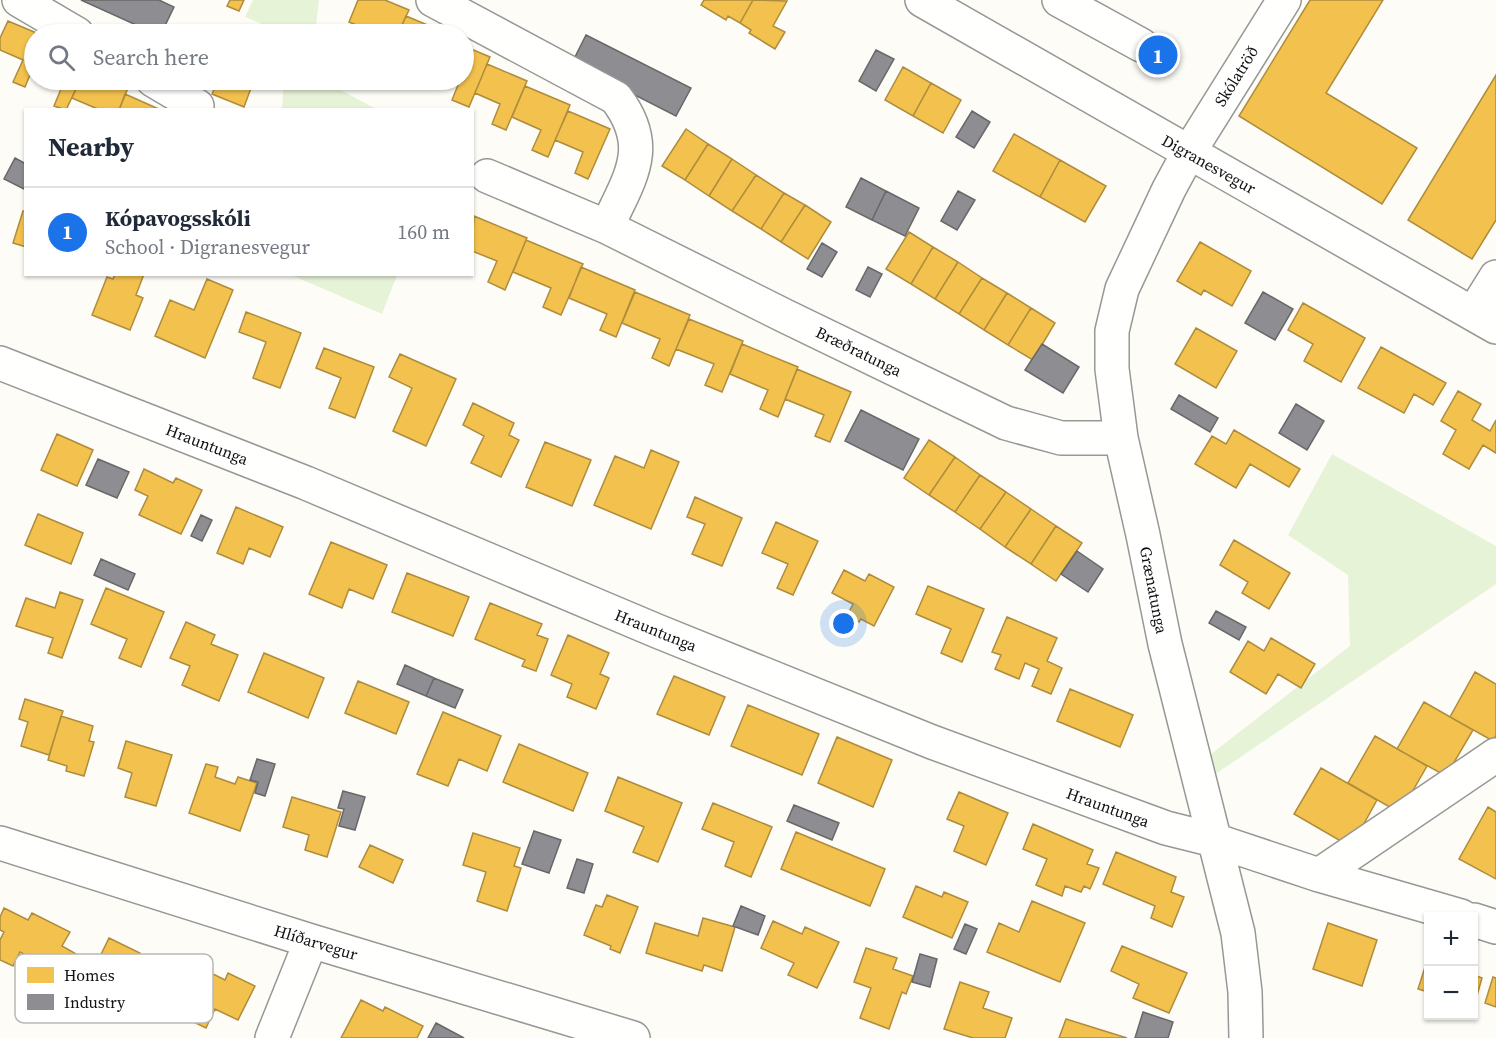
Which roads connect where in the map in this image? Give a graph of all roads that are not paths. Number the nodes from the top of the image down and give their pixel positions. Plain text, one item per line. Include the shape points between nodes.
1 (19, 0) edge
2 (433, 0) edge
3 (923, 0) edge
4 (1059, 0) edge
5 (1284, 0) edge
6 (60, 24) edge
7 (1142, 45) dead end
8 (170, 90) edge
9 (197, 106) dead end
10 (1189, 152) junction
11 (487, 176) dead end
12 (608, 227) junction
13 (1496, 277) edge
14 (1484, 320) edge
15 (0, 363) edge
16 (1120, 438) junction
17 (1496, 755) edge
18 (1214, 840) junction
19 (0, 843) edge
20 (1319, 875) junction
21 (1481, 919) edge
22 (311, 940) junction
23 (272, 1038) edge
24 (633, 1038) edge
25 (1246, 1038) edge

1 - 6 street
2 - 12 street via 616,98 626,110 633,125 635,165
3 - 10 street, Digranesvegur
4 - 7 street
5 - 10 street, Skólatröð
8 - 9 street
10 - 14 street, Digranesvegur
10 - 16 street, Grænatunga via 1122,289 1112,331
11 - 12 street, Bræðratunga
12 - 16 street, Bræðratunga via 1006,423 1061,438
13 - 14 street
15 - 18 street, Hrauntunga via 306,483 932,742 1166,828
16 - 18 street, Grænatunga via 1165,644
17 - 20 street
18 - 20 street, Hrauntunga
18 - 25 street, Grænatunga via 1238,933
19 - 22 street, Hlíðarvegur
20 - 21 street, Hrauntunga
22 - 23 street
22 - 24 street, Hlíðarvegur

